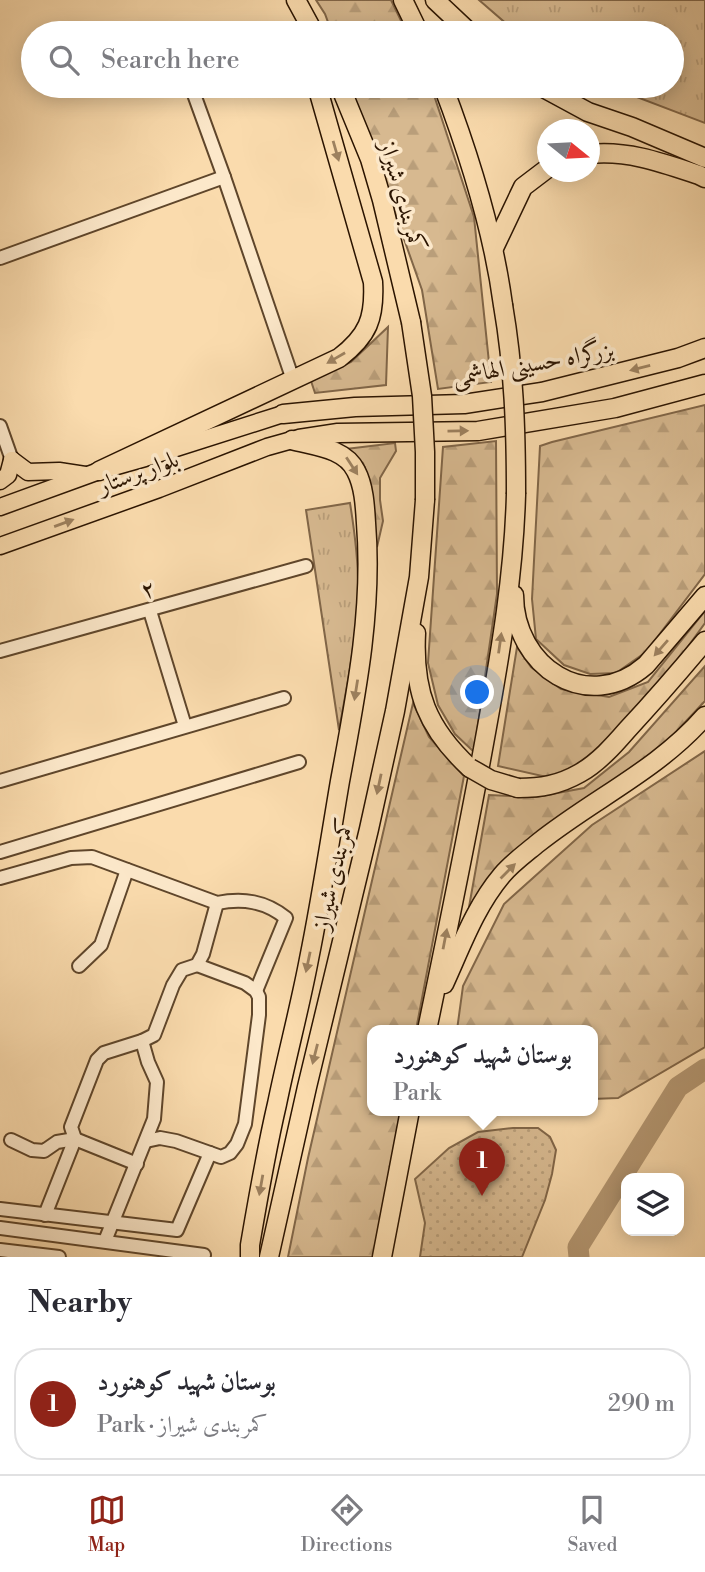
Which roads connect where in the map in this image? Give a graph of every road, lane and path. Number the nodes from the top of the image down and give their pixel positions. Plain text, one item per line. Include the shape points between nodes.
1 (290, 0) edge
2 (296, 0) edge
3 (403, 0) edge
4 (435, 0) edge
5 (296, 21) edge
6 (307, 21) edge
7 (413, 21) edge
8 (457, 21) edge
9 (195, 98) edge
10 (320, 98) edge
11 (345, 98) edge
12 (447, 98) edge
13 (562, 98) edge
14 (600, 153) edge
15 (705, 158) edge
16 (537, 176) edge
17 (224, 177) junction
18 (705, 178) edge
19 (494, 248) junction
20 (0, 258) edge
21 (705, 348) edge
22 (293, 380) junction
23 (705, 384) edge
24 (283, 414) joint
25 (0, 426) edge
26 (292, 440) junction
27 (12, 460) junction
28 (93, 473) junction
29 (0, 481) edge
30 (0, 506) edge
31 (515, 542) junction
32 (0, 546) edge
33 (306, 566) dead end
34 (419, 578) junction
35 (705, 596) edge
36 (150, 611) junction
37 (705, 641) edge
38 (0, 651) edge
39 (284, 698) dead end
40 (705, 716) edge
41 (185, 726) junction
42 (299, 762) dead end
43 (0, 781) edge
44 (0, 852) edge
45 (127, 870) junction
46 (0, 878) edge
47 (217, 903) junction
48 (197, 965) junction
49 (79, 966) dead end
50 (256, 991) junction
51 (429, 1023) edge
52 (142, 1041) junction
53 (409, 1116) edge
54 (75, 1139) junction
55 (11, 1140) dead end
56 (146, 1141) junction
57 (210, 1153) junction
58 (137, 1164) junction
59 (0, 1209) edge
60 (45, 1215) junction
61 (113, 1222) junction
62 (0, 1228) edge
63 (27, 1232) junction
64 (105, 1241) junction
65 (120, 1243) junction
66 (0, 1250) edge
67 (18, 1255) edge
68 (204, 1255) dead end
69 (59, 1257) edge
70 (115, 1257) edge
71 (250, 1257) edge
72 (269, 1257) edge
73 (382, 1257) edge

1 - 5 highway
2 - 6 highway
3 - 7 highway
4 - 8 highway
9 - 17 street
10 -> 22 highway via 374,297 369,325 352,348
11 - 34 highway, کمربندی شیراز, bridge via 370,159 411,322 422,396 425,500
12 - 19 highway
13 - 15 highway
14 - 18 highway via 651,159
16 - 19 highway via 523,187
17 - 20 street
17 - 22 street
19 - 31 highway, bridge via 514,393
21 -> 24 highway, بزرگراه حسینی الهاشمی via 554,389 490,400
22 - 28 highway
26 -> 23 highway via 338,433 478,431 615,408
24 - 28 main road, بلوار پرستار
25 - 27 street
32 -> 26 main road, بلوار پرستار
26 -> 71 highway via 336,451 356,469 365,506 368,577 355,701
27 - 28 main road via 28,472
27 - 29 main road
28 - 30 main road, بلوار پرستار
35 -> 31 highway via 635,674 603,686 585,686 541,665 522,636 514,605
51 -> 31 highway via 478,779
33 - 36 street, ۲
34 - 37 highway, bridge via 416,643 424,707 470,768 518,788 541,788 582,773 643,713
34 -> 72 highway, کمربندی شیراز via 369,829
36 - 38 street, ۲
36 - 41 street
39 - 41 street
51 -> 40 highway via 473,919 504,873 554,831 652,765
41 - 43 street
42 - 44 street
45 - 46 street via 92,857 71,858
45 - 47 street
45 - 49 street via 101,945
47 - 48 street
47 - 50 street via 265,904 286,918
48 - 50 street
48 - 52 street via 182,970 154,1035
50 - 57 street via 259,1015 245,1124 230,1153 221,1157
52 - 54 street via 104,1052 97,1060 71,1127
52 - 56 street via 157,1083 154,1119
53 - 73 highway
54 - 55 street via 57,1142 44,1151
54 - 58 street
54 - 60 street
56 - 57 street via 160,1138
56 - 58 street
57 - 61 street via 177,1230
58 - 61 street
59 - 60 street
60 - 61 street
61 - 64 street
62 - 63 street
63 - 64 street
63 - 67 street
64 - 65 street
65 - 68 street
65 - 70 street
66 - 67 street
67 - 69 street

